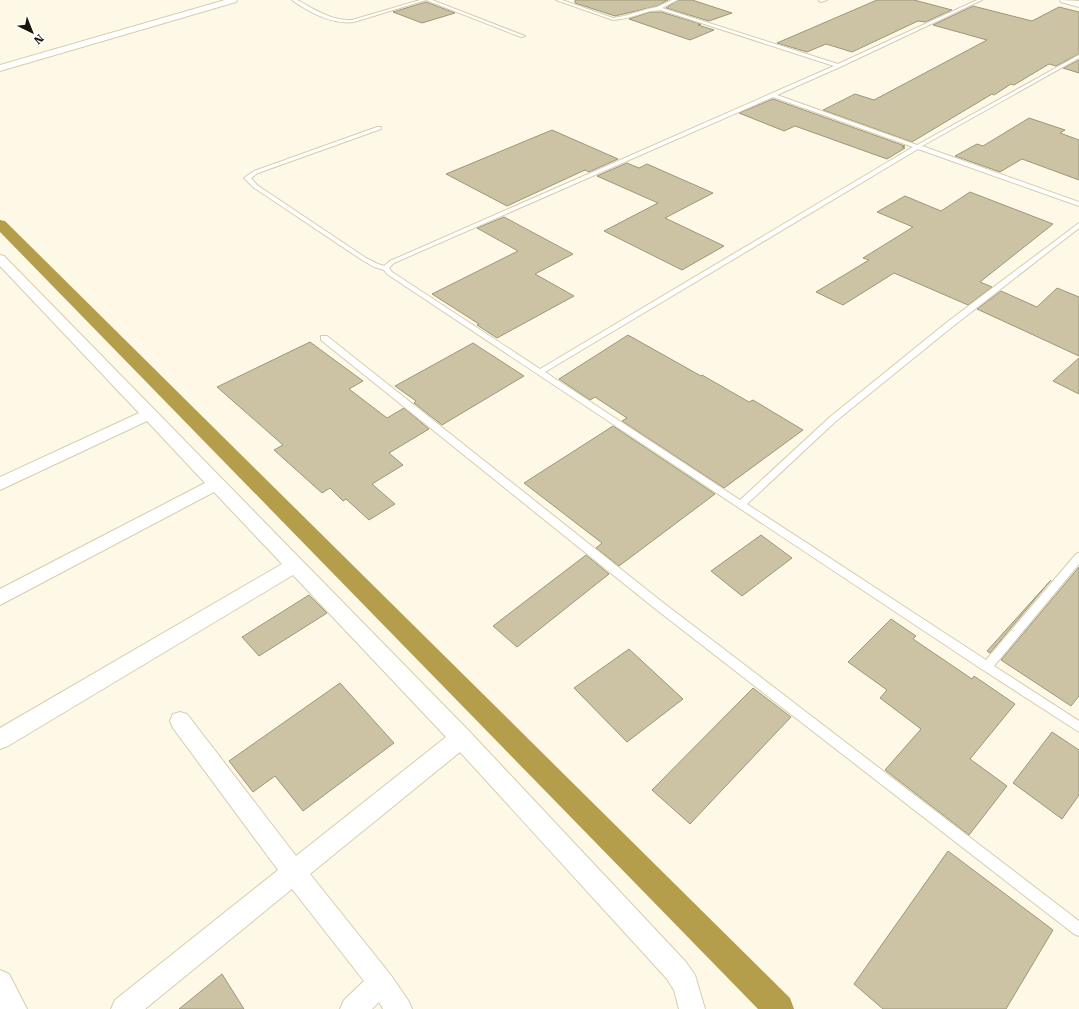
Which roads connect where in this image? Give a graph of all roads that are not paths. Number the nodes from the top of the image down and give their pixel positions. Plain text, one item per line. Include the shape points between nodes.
1 (233, 0) edge
2 (294, 0) edge
3 (424, 0) edge
4 (428, 0) edge
5 (558, 0) edge
6 (675, 0) edge
7 (980, 0) edge
8 (1065, 0) edge
9 (1078, 4) edge
10 (659, 8) junction
11 (523, 36) dead end
12 (1079, 56) edge
13 (838, 66) junction
14 (0, 68) edge
15 (773, 95) junction
16 (379, 128) dead end
17 (917, 146) junction
18 (1079, 204) edge
19 (1079, 225) edge
20 (0, 260) edge
21 (386, 268) junction
22 (324, 338) dead end
23 (540, 372) junction
24 (149, 414) junction
25 (0, 484) edge
26 (216, 484) junction
27 (740, 505) junction
28 (1079, 557) edge
29 (295, 565) junction
30 (0, 598) edge
31 (987, 667) junction
32 (180, 721) dead end
33 (1079, 727) edge
34 (461, 738) junction
35 (0, 740) edge
36 (294, 872) junction
37 (1079, 929) edge
38 (0, 982) edge
39 (381, 983) junction
40 (14, 1009) edge
41 (124, 1009) edge
42 (353, 1009) edge
43 (399, 1009) edge
44 (692, 1009) edge

1 - 14 street
2 - 3 lane via 343,22
4 - 11 lane
5 - 10 lane via 616,19
6 - 10 lane
7 - 13 lane
8 - 9 street
10 - 13 lane
12 - 17 lane
13 - 15 lane
15 - 17 lane
15 - 21 lane via 392,262
16 - 21 lane via 256,172 247,178 255,186 376,266
17 - 18 lane
17 - 23 lane
19 - 27 lane via 949,325 834,419
20 - 24 street
21 - 23 lane via 389,273
22 - 37 lane via 657,604
23 - 27 lane
24 - 25 street
24 - 26 street
26 - 29 street
26 - 30 street
27 - 31 lane
28 - 31 lane
29 - 34 street
29 - 35 street
31 - 33 lane
32 - 36 street
34 - 36 street
34 - 44 street via 676,970 686,984
36 - 39 street
36 - 41 street
38 - 40 street
39 - 42 street
39 - 43 street

